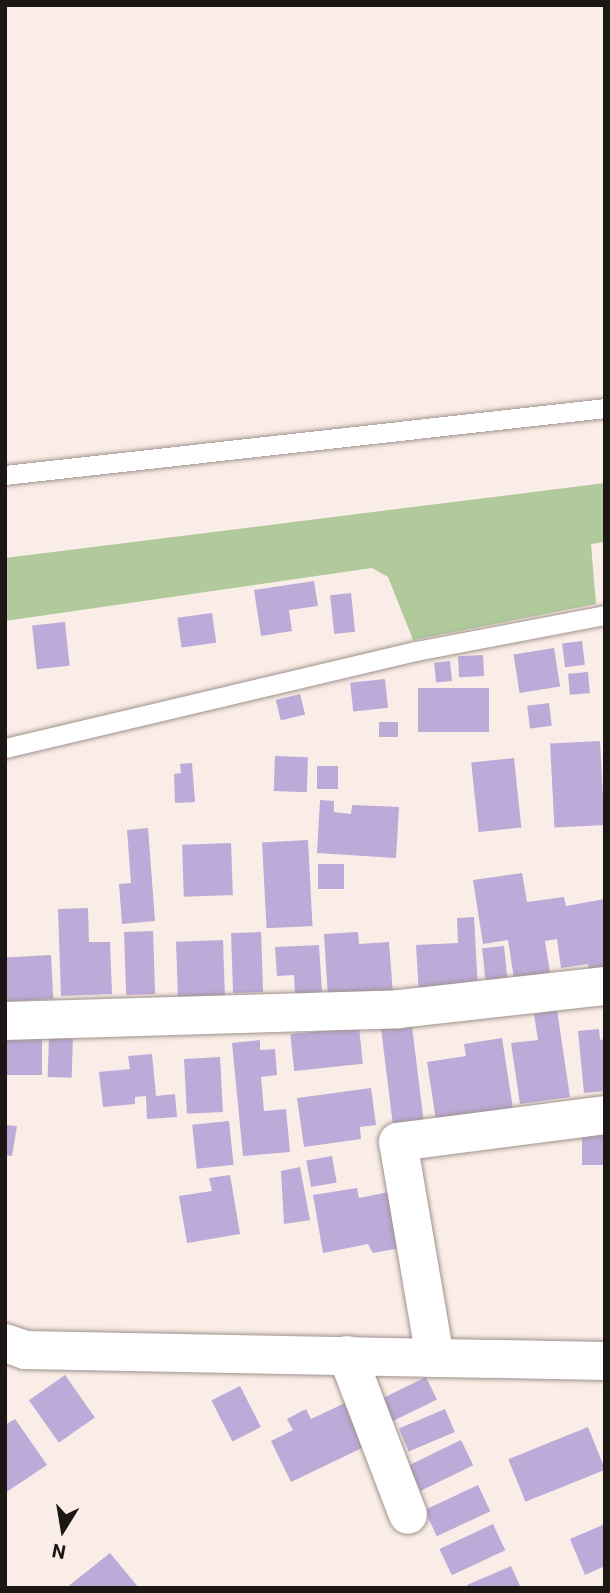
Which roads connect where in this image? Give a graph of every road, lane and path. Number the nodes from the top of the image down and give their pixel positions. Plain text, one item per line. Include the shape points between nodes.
1 (605, 408) edge
2 (5, 475) edge
3 (605, 615) edge
4 (5, 748) edge
5 (605, 986) edge
6 (5, 1021) edge
7 (605, 1115) edge
8 (5, 1343) edge
9 (347, 1355) junction
10 (435, 1357) junction
11 (605, 1361) edge
12 (408, 1515) dead end

1 - 2 lane
3 - 4 lane via 416,651
5 - 6 street via 399,1009
7 - 10 street via 398,1143
8 - 9 street via 25,1350
9 - 10 street
9 - 12 street
10 - 11 street

